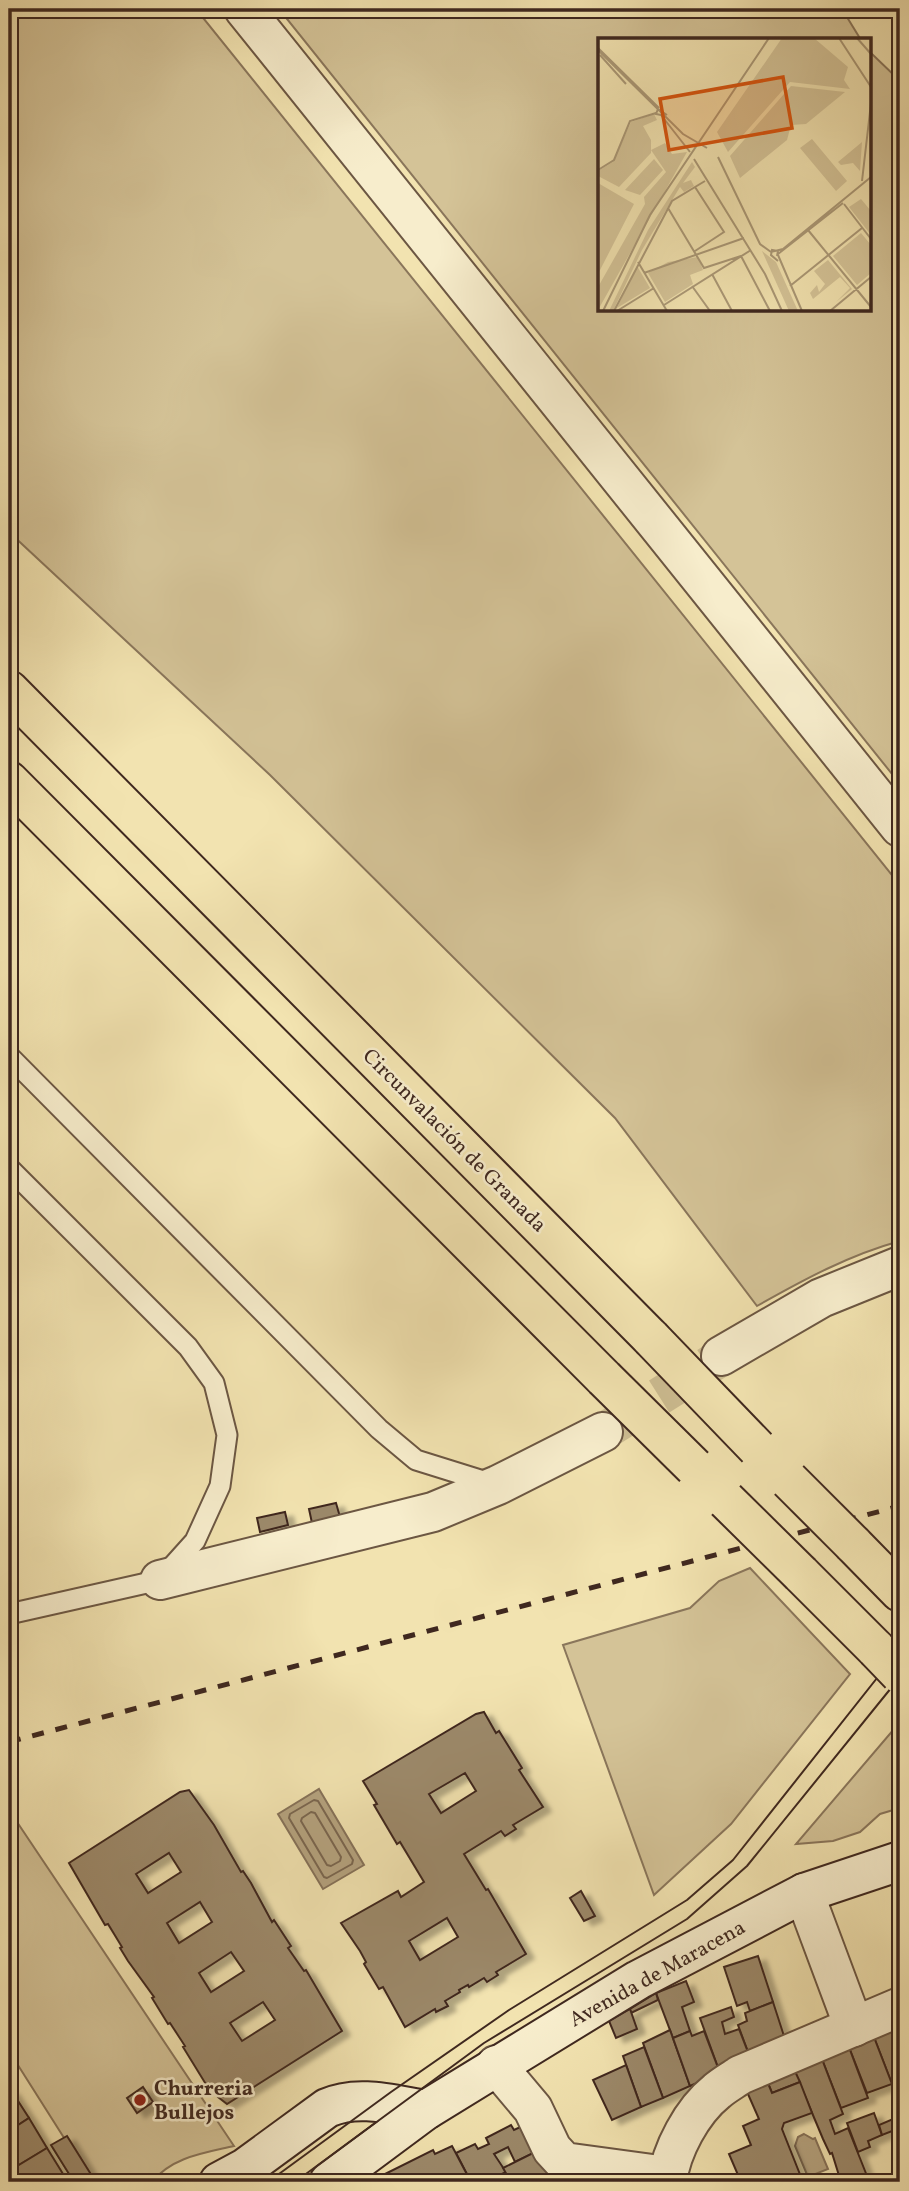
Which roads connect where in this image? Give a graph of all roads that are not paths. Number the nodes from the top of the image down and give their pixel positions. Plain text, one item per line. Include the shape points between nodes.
1 (244, 9) edge
2 (9, 690) edge
3 (9, 781) edge
4 (900, 827) edge
5 (9, 1056) edge
6 (9, 1168) edge
7 (900, 1266) edge
8 (721, 1356) tunnel mouth
9 (603, 1432) tunnel mouth
10 (498, 1485) junction
11 (160, 1580) junction
12 (900, 1592) edge
13 (9, 1614) edge
14 (888, 1662) edge
15 (900, 1861) edge
16 (804, 1892) junction
17 (900, 2007) edge
18 (854, 2027) junction
19 (496, 2065) junction
20 (426, 2110) junction
21 (667, 2179) edge
22 (219, 2182) edge
23 (328, 2182) edge

1 - 4 street
2 - 12 highway, Circunvalación de Granada, bridge
3 - 14 highway, bridge
5 - 10 lane via 379,1429 416,1460
6 - 11 lane via 188,1347 214,1382 227,1435 220,1486 195,1541
7 - 8 street via 821,1298
9 - 10 street
10 - 11 street via 411,1519
11 - 13 lane
15 - 16 street, Avenida de Maracena
16 - 18 street
16 - 19 street, Avenida de Maracena via 638,1980
17 - 18 street
18 - 21 street via 740,2075 716,2091 696,2114
19 - 20 street, Avenida de Maracena
19 - 21 street via 533,2109 552,2149 564,2162
20 - 22 street via 360,2100 340,2102
20 - 23 street, Avenida de Maracena

